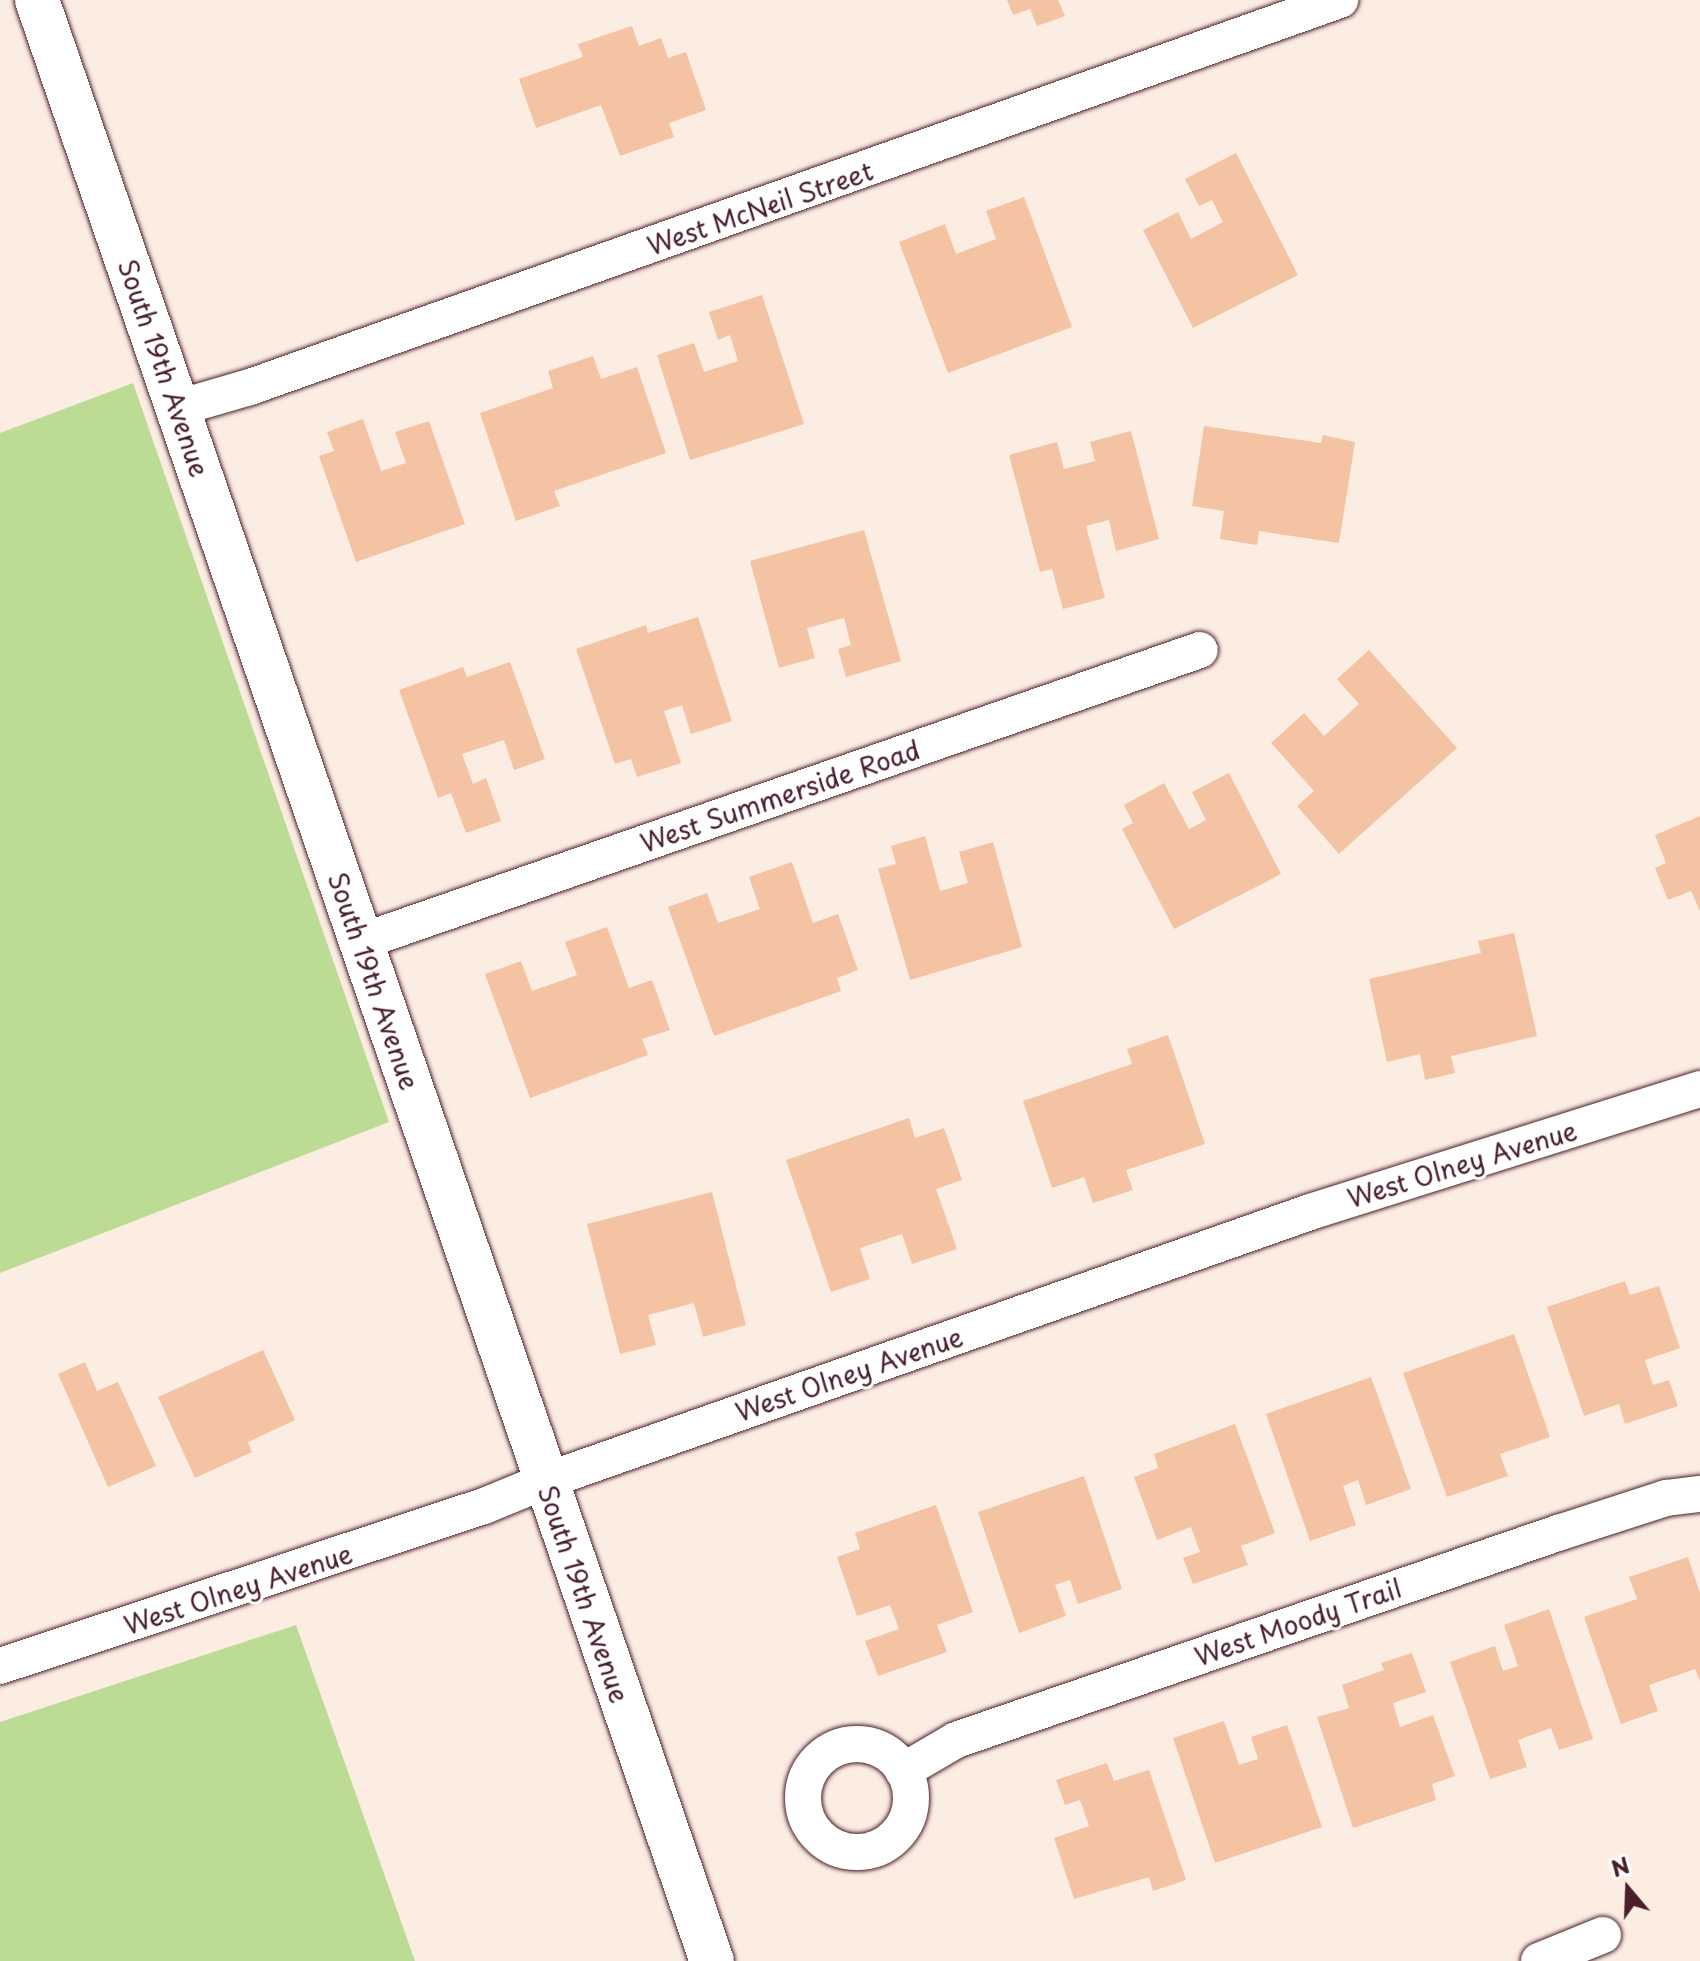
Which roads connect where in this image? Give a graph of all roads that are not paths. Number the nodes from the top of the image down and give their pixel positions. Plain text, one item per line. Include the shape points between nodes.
1 (37, 0) edge
2 (1340, 0) edge
3 (178, 408) junction
4 (1200, 650) dead end
5 (360, 942) junction
6 (1700, 1089) edge
7 (545, 1481) junction
8 (1700, 1494) edge
9 (0, 1666) edge
10 (903, 1771) dead end
11 (1603, 1935) dead end
12 (712, 1961) edge
13 (1539, 1961) edge

1 - 3 street, South 19th Avenue
2 - 3 street, West McNeil Street via 322,362
3 - 5 street, South 19th Avenue
4 - 5 street, West Summerside Road
5 - 7 street, South 19th Avenue
6 - 7 street, West Olney Avenue via 1310,1212
7 - 9 street, West Olney Avenue via 334,1558
7 - 12 street, South 19th Avenue
8 - 10 street, West Moody Trail via 1666,1498 1558,1533 956,1740
11 - 13 street

